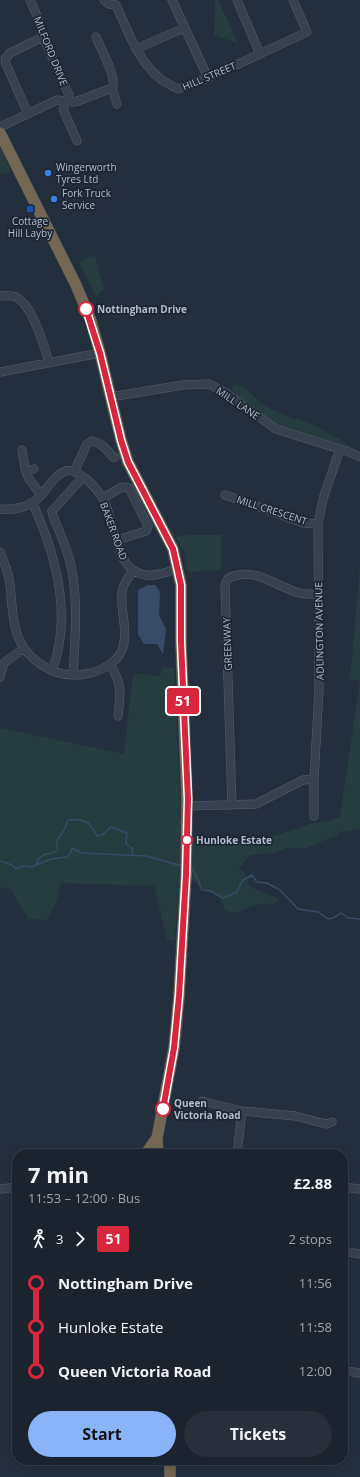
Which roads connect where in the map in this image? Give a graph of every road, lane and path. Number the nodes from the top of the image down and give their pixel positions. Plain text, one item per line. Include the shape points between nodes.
1 (30, 0) edge
2 (104, 0) edge
3 (172, 0) edge
4 (237, 0) edge
5 (293, 0) edge
6 (184, 28) junction
7 (43, 37) junction
8 (96, 37) dead end
9 (136, 49) junction
10 (260, 54) junction
11 (208, 78) junction
12 (112, 88) junction
13 (67, 102) junction
14 (117, 104) dead end
15 (28, 114) junction
16 (0, 127) edge
17 (0, 133) edge
18 (77, 141) dead end
19 (0, 296) edge
20 (100, 353) junction
21 (49, 363) junction
22 (0, 372) edge
23 (110, 397) junction
24 (340, 449) junction
25 (22, 450) dead end
26 (115, 457) dead end
27 (360, 457) edge
28 (34, 469) dead end
29 (26, 471) junction
30 (74, 472) junction
31 (83, 477) junction
32 (41, 495) junction
33 (225, 495) dead end
34 (102, 498) junction
35 (32, 502) junction
36 (0, 509) edge
37 (318, 524) junction
38 (117, 540) junction
39 (0, 552) edge
40 (2, 562) edge
41 (178, 569) junction
42 (133, 571) junction
43 (318, 594) junction
44 (24, 648) junction
45 (110, 664) junction
46 (52, 671) junction
47 (73, 674) junction
48 (0, 676) edge
49 (118, 716) dead end
50 (314, 779) junction
51 (232, 805) junction
52 (188, 806) junction
53 (314, 816) dead end
54 (202, 1101) dead end
55 (242, 1111) junction
56 (332, 1122) dead end
57 (154, 1149) edge
58 (238, 1149) edge
59 (12, 1188) edge
60 (348, 1188) edge
61 (0, 1189) edge
62 (360, 1189) edge
63 (348, 1252) edge
64 (360, 1254) edge
65 (348, 1371) edge
66 (360, 1373) edge
67 (170, 1465) edge
68 (170, 1477) edge

1 - 7 street, MILFORD DRIVE
2 - 9 street, HILL STREET via 116,5
3 - 6 street
4 - 10 street
5 - 10 street, HILL STREET via 307,32
6 - 9 street
6 - 11 street
7 - 13 street, MILFORD DRIVE via 69,95
7 - 15 street via 10,53 5,59
8 - 12 street via 114,82
9 - 11 street, HILL STREET via 145,64 162,80 178,89
10 - 11 street, HILL STREET
12 - 13 street via 76,102
12 - 14 street
13 - 15 street via 57,100
13 - 18 street, MILFORD DRIVE via 63,109
15 - 16 street
17 - 20 highway via 76,285
19 - 21 street via 15,297 24,304 44,341
20 - 21 street
20 - 23 highway
21 - 22 street
23 - 24 street, MILL LANE via 183,385 209,384 276,429
23 - 41 highway via 128,462 170,541
24 - 27 street, MILL LANE
24 - 37 street, ADLINGTON AVENUE via 323,499
25 - 29 street
26 - 30 street via 100,443 92,441 87,444
28 - 29 street
29 - 32 street
30 - 31 street, BAKER ROAD
30 - 32 street via 68,470 62,473
31 - 34 street, BAKER ROAD
31 - 47 street via 52,511 72,569 76,595
32 - 35 street
33 - 37 street, MILL CRESCENT via 304,523
34 - 38 street, BAKER ROAD
34 - 38 street via 122,487 129,488 148,526 146,531
35 - 36 street via 14,509
35 - 46 street via 43,526 58,573 61,636
37 - 43 street, ADLINGTON AVENUE
38 - 42 street, BAKER ROAD via 125,563
39 - 40 street
40 - 44 street via 9,578 15,628
41 - 42 street, BAKER ROAD via 146,575
41 - 52 highway via 181,585
42 - 45 street via 122,592 125,629 123,645
43 - 50 street, ADLINGTON AVENUE via 320,690
43 - 51 street, GREENWAY via 299,593 260,576 248,574 228,578 226,581
44 - 46 street
44 - 48 street via 4,663
45 - 47 street via 99,671 84,675
45 - 49 street via 117,675 121,692
46 - 47 street
50 - 51 street via 302,780 256,804
50 - 53 street, ADLINGTON AVENUE
51 - 52 street
52 - 57 highway via 187,862 174,1048
54 - 55 street
55 - 56 street via 295,1116 326,1124
55 - 58 street
59 - 61 street
60 - 62 street
63 - 64 street
65 - 66 street
67 - 68 highway

